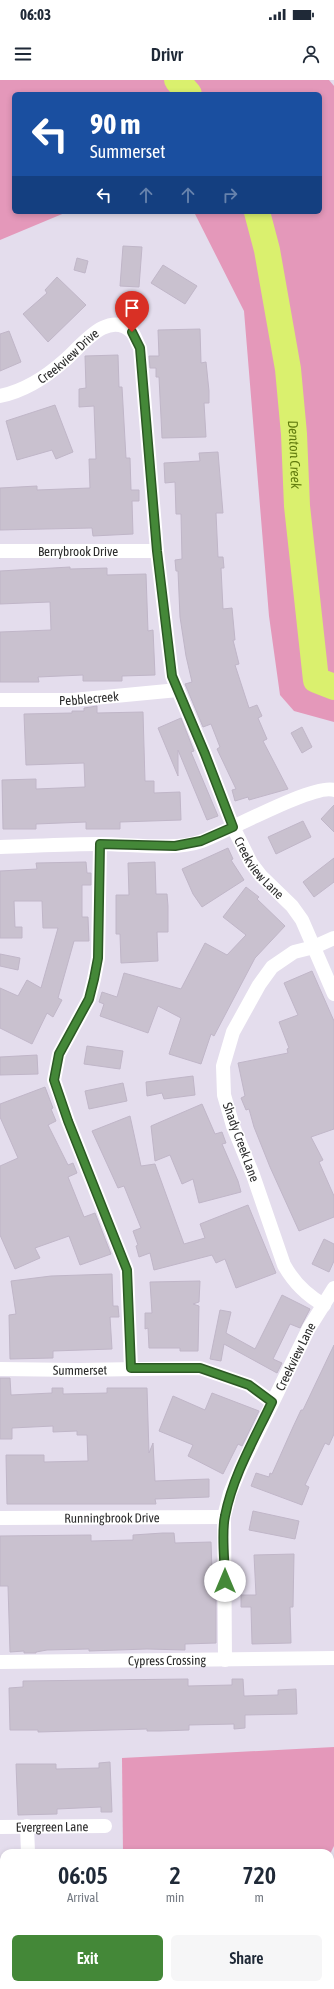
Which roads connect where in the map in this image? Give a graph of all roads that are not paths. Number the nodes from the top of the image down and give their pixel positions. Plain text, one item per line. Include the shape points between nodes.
1 (0, 396) edge
2 (0, 551) edge
3 (157, 551) junction
4 (178, 690) junction
5 (0, 700) edge
6 (334, 790) edge
7 (233, 827) junction
8 (100, 844) junction
9 (0, 847) edge
10 (334, 938) edge
11 (314, 947) junction
12 (334, 994) edge
13 (334, 1288) edge
14 (324, 1305) junction
15 (131, 1368) junction
16 (0, 1369) edge
17 (272, 1402) junction
18 (224, 1517) junction
19 (0, 1518) edge
20 (334, 1658) edge
21 (225, 1660) junction
22 (0, 1662) edge
23 (27, 1826) junction
24 (105, 1826) dead end
25 (0, 1827) edge
26 (28, 1849) edge

1 - 3 street, Creekview Drive via 38,381 64,362 95,330 115,325 124,326 132,332 140,348
2 - 3 street, Berrybrook Drive
3 - 4 street, Creekview Drive via 172,676
4 - 5 street, Pebblecreek via 74,700
4 - 7 street, Creekview Lane
6 - 7 street via 319,791
7 - 8 street via 201,841 175,846
7 - 11 street, Creekview Lane via 251,863 292,906 302,920
8 - 9 street
8 - 15 street via 98,958 94,979 89,999 59,1054 54,1080 127,1270
10 - 11 street, Shady Creek Lane
11 - 12 street, Creekview Lane
11 - 14 street, Shady Creek Lane via 294,952 272,967 233,1032 223,1066 224,1096 233,1126 284,1264 300,1288
13 - 14 street, Creekview Lane
14 - 17 street, Creekview Lane via 309,1328
15 - 16 street, Summerset
15 - 17 street, Summerset via 200,1368 249,1385
17 - 18 street, Creekview Lane via 230,1493
18 - 19 street, Runningbrook Drive
18 - 21 street, Creekview Lane
20 - 21 street, Cypress Crossing
21 - 22 street, Cypress Crossing
23 - 24 street, Evergreen Lane
23 - 25 street, Evergreen Lane
23 - 26 street

